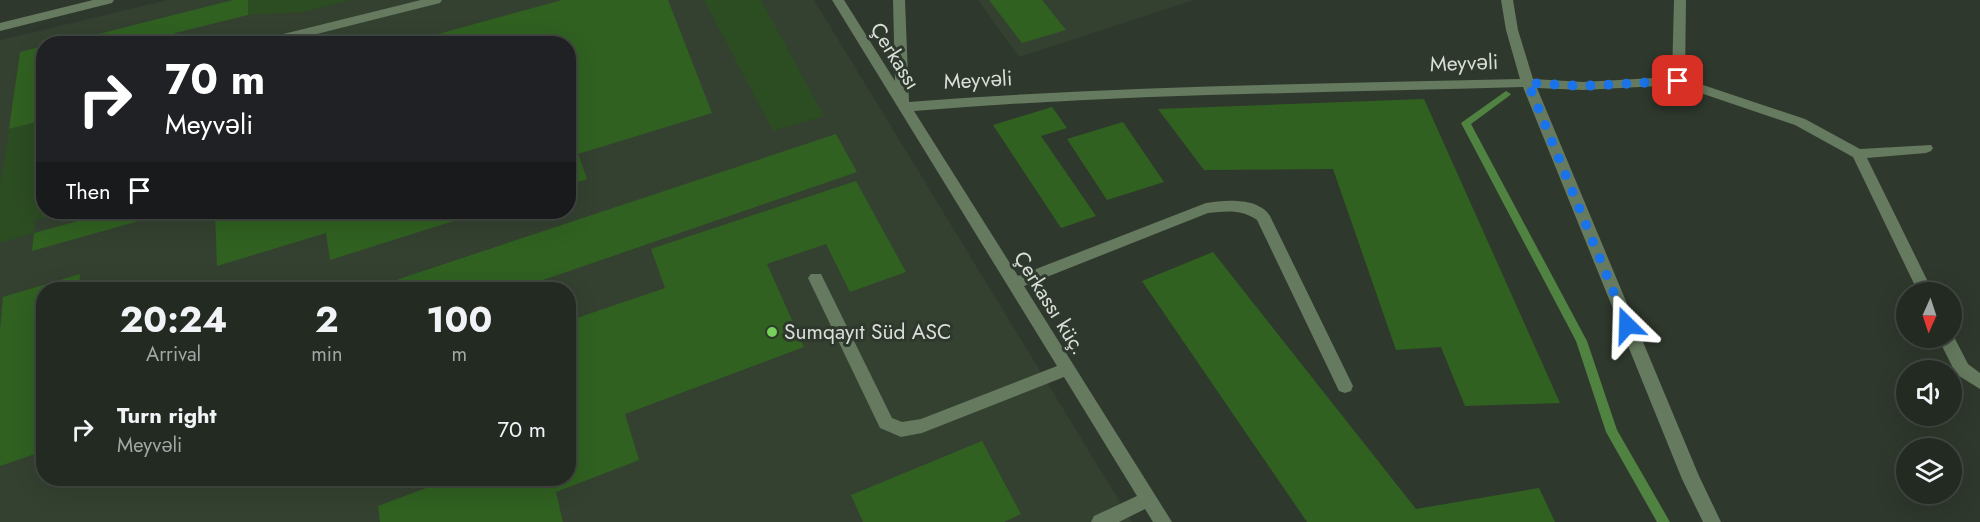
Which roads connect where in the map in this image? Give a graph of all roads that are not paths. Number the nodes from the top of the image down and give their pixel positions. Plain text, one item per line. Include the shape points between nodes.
1 (108, 0) edge
2 (435, 0) edge
3 (838, 0) edge
4 (898, 0) edge
5 (1507, 0) edge
6 (1680, 0) edge
7 (0, 27) edge
8 (291, 36) edge
9 (1678, 81) junction
10 (1528, 83) junction
11 (903, 107) junction
12 (1926, 148) dead end
13 (1858, 154) junction
14 (816, 278) dead end
15 (1920, 282) edge
16 (1013, 284) junction
17 (1951, 348) edge
18 (1066, 369) junction
19 (1980, 382) edge
20 (1345, 386) dead end
21 (1149, 499) junction
22 (1100, 522) edge
23 (1163, 522) edge
24 (1712, 522) edge

1 - 7 street
2 - 8 street
3 - 11 street, Çerkassı
4 - 11 street, Çerkassı
5 - 10 street
6 - 9 street
9 - 10 street, Meyvəli via 1583,86
9 - 13 street, Meyvəli via 1800,122
10 - 11 street, Meyvəli via 1036,98
10 - 24 street
11 - 16 street, Çerkassı küç.
12 - 13 street
13 - 15 street
14 - 18 street via 886,423 901,430 922,426
16 - 18 street, Çerkassı küç.
16 - 20 street via 1206,208 1252,208 1263,216
17 - 19 street via 1962,369
18 - 21 street, Çerkassı küç.
21 - 22 street
21 - 23 street, Çerkassı küç.

